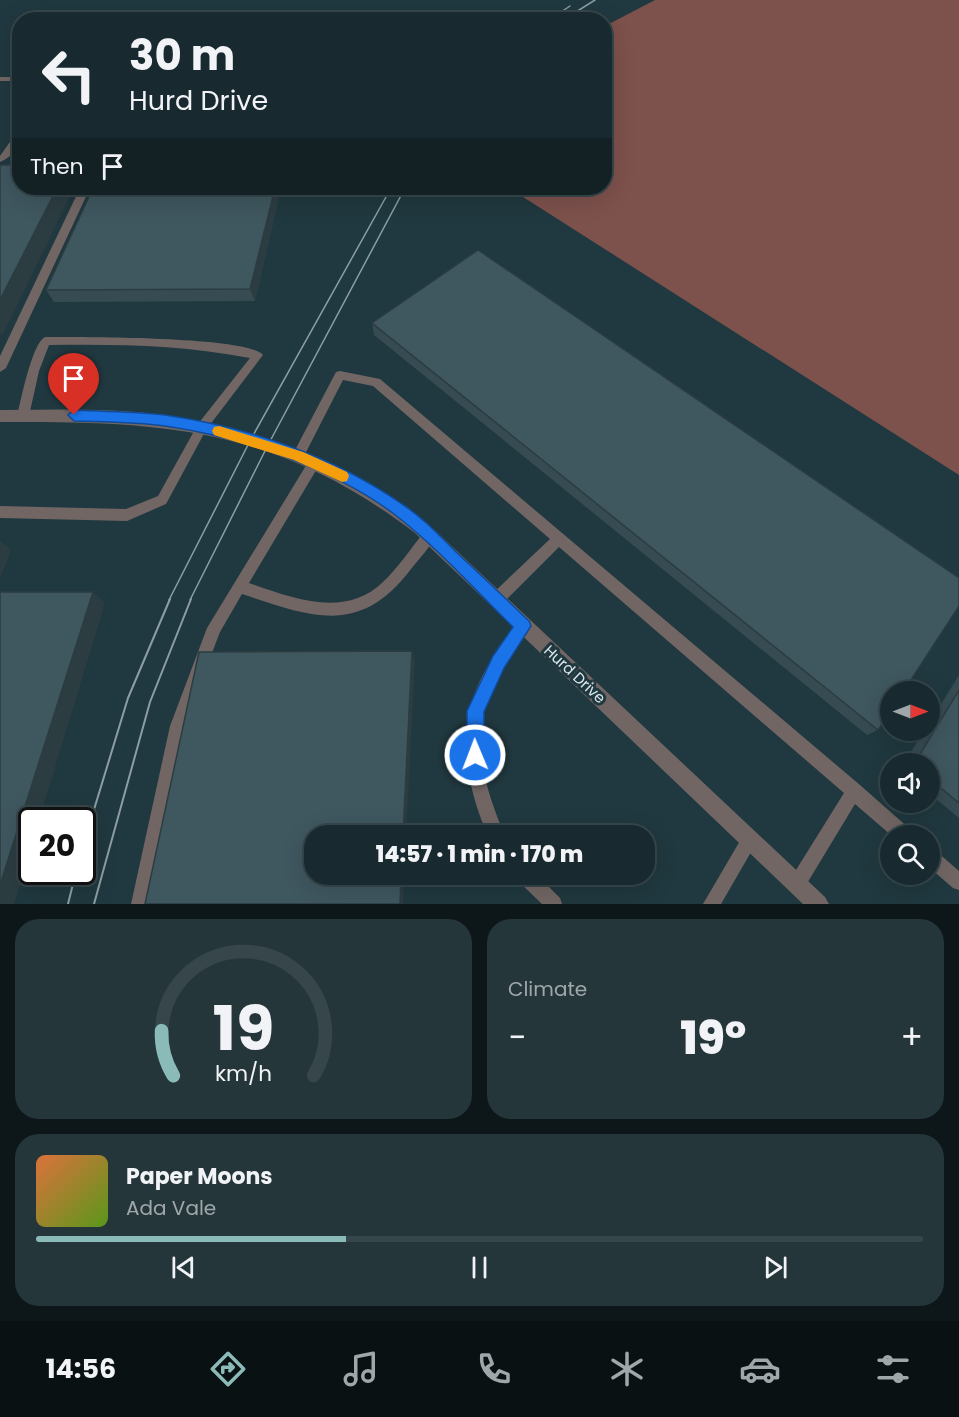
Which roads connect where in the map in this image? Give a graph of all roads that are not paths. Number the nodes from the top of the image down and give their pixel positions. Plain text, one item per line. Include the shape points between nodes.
1 (12, 147) edge
2 (0, 159) edge
3 (82, 195) edge
4 (0, 368) edge
5 (0, 416) edge
6 (23, 416) junction
7 (202, 427) junction
8 (306, 459) junction
9 (0, 512) edge
10 (429, 536) junction
11 (559, 539) junction
12 (239, 586) junction
13 (497, 599) junction
14 (524, 626) junction
15 (854, 791) junction
16 (492, 825) edge
17 (893, 825) edge
18 (750, 840) junction
19 (940, 866) edge
20 (959, 882) edge
21 (797, 884) junction
22 (535, 885) edge
23 (139, 904) edge
24 (554, 904) edge
25 (711, 904) edge
26 (818, 904) edge

1 - 2 lane
3 - 4 lane
5 - 6 street, Hurd Drive
6 - 7 street, Hurd Drive via 103,416
6 - 7 lane via 33,371 45,341 166,341 258,355
7 - 8 street, Hurd Drive
7 - 9 lane via 162,500 127,515
8 - 10 street, Hurd Drive via 397,508
8 - 11 lane via 340,375 376,382
8 - 12 lane
10 - 12 lane via 382,592 357,608 330,612
10 - 13 street, Hurd Drive
11 - 13 lane
11 - 15 lane
12 - 23 lane via 214,628 177,726
13 - 14 street, Hurd Drive
14 - 16 lane via 498,662 476,711 477,771 482,801
14 - 18 street, Hurd Drive
15 - 17 lane
15 - 21 lane
18 - 21 street, Hurd Drive
18 - 25 lane
19 - 20 lane
21 - 26 street, Hurd Drive
22 - 24 lane

